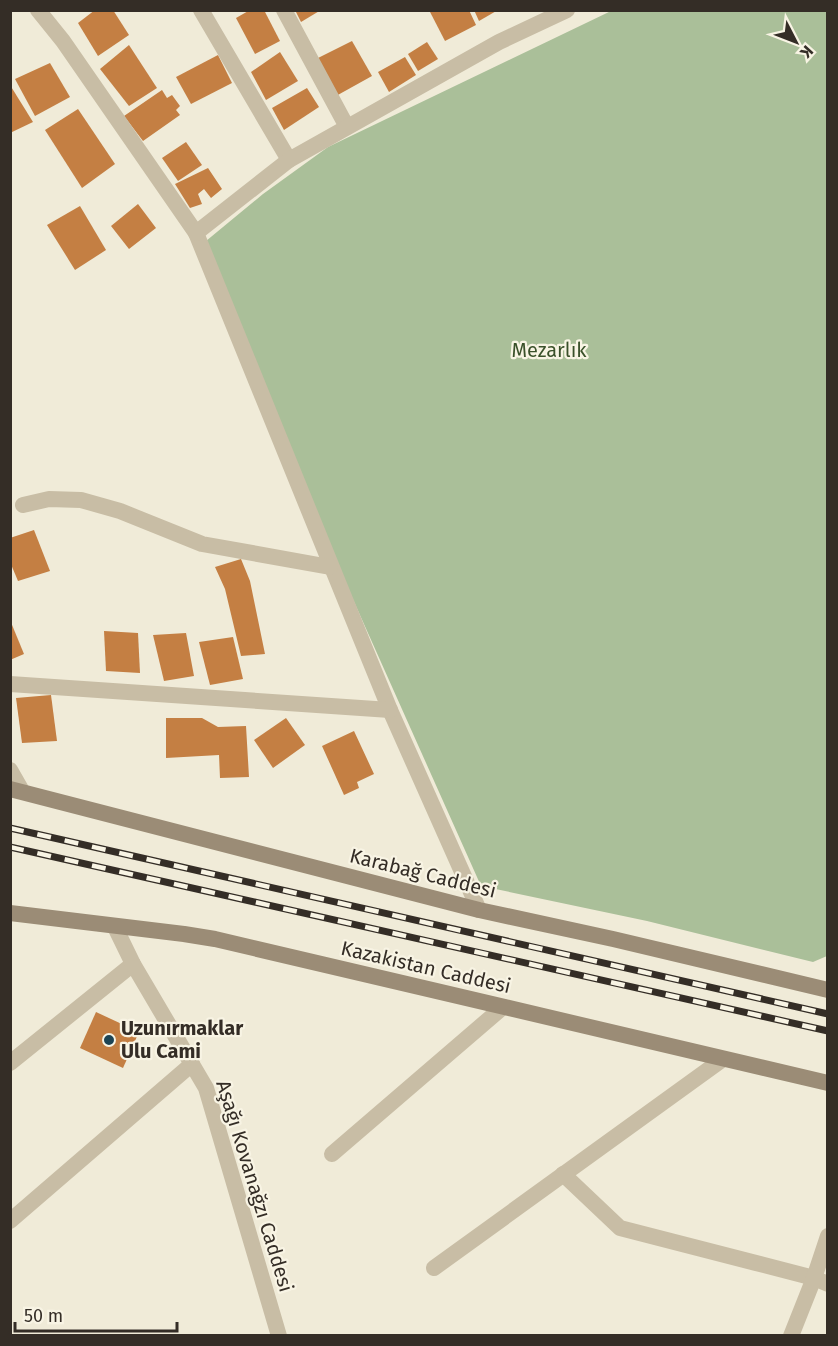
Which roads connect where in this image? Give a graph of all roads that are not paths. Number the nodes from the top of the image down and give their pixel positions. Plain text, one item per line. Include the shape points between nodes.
1 (38, 10) edge
2 (201, 10) edge
3 (284, 10) edge
4 (567, 10) edge
5 (348, 127) junction
6 (289, 160) junction
7 (196, 233) junction
8 (23, 505) dead end
9 (330, 567) junction
10 (10, 684) edge
11 (390, 710) junction
12 (10, 770) edge
13 (16, 790) edge
14 (479, 910) junction
15 (10, 913) edge
16 (115, 927) junction
17 (133, 964) junction
18 (828, 990) edge
19 (503, 1007) junction
20 (723, 1059) junction
21 (10, 1063) edge
22 (192, 1064) junction
23 (828, 1083) edge
24 (332, 1154) dead end
25 (563, 1174) junction
26 (10, 1221) edge
27 (828, 1236) edge
28 (434, 1268) dead end
29 (821, 1281) edge
30 (279, 1335) edge
31 (791, 1335) edge

1 - 7 street
2 - 6 street
3 - 5 street
4 - 5 street via 499,42
5 - 6 street
6 - 7 street
7 - 9 street
8 - 9 street via 49,499 81,500 202,544
9 - 11 street
10 - 11 street
11 - 14 street
12 - 13 street
13 - 14 main road, Karabağ Caddesi
14 - 18 main road, Karabağ Caddesi
15 - 16 main road, Kazakistan Caddesi
16 - 17 street, Aşağı Kovanağzı Caddesi
16 - 19 main road, Kazakistan Caddesi via 215,939
17 - 21 street
17 - 22 street, Aşağı Kovanağzı Caddesi
19 - 20 main road, Kazakistan Caddesi
19 - 24 street
20 - 23 main road, Kazakistan Caddesi
20 - 25 street
22 - 26 street
22 - 30 street, Aşağı Kovanağzı Caddesi via 206,1088
25 - 28 street
25 - 29 street via 620,1228
27 - 29 street
29 - 31 street

